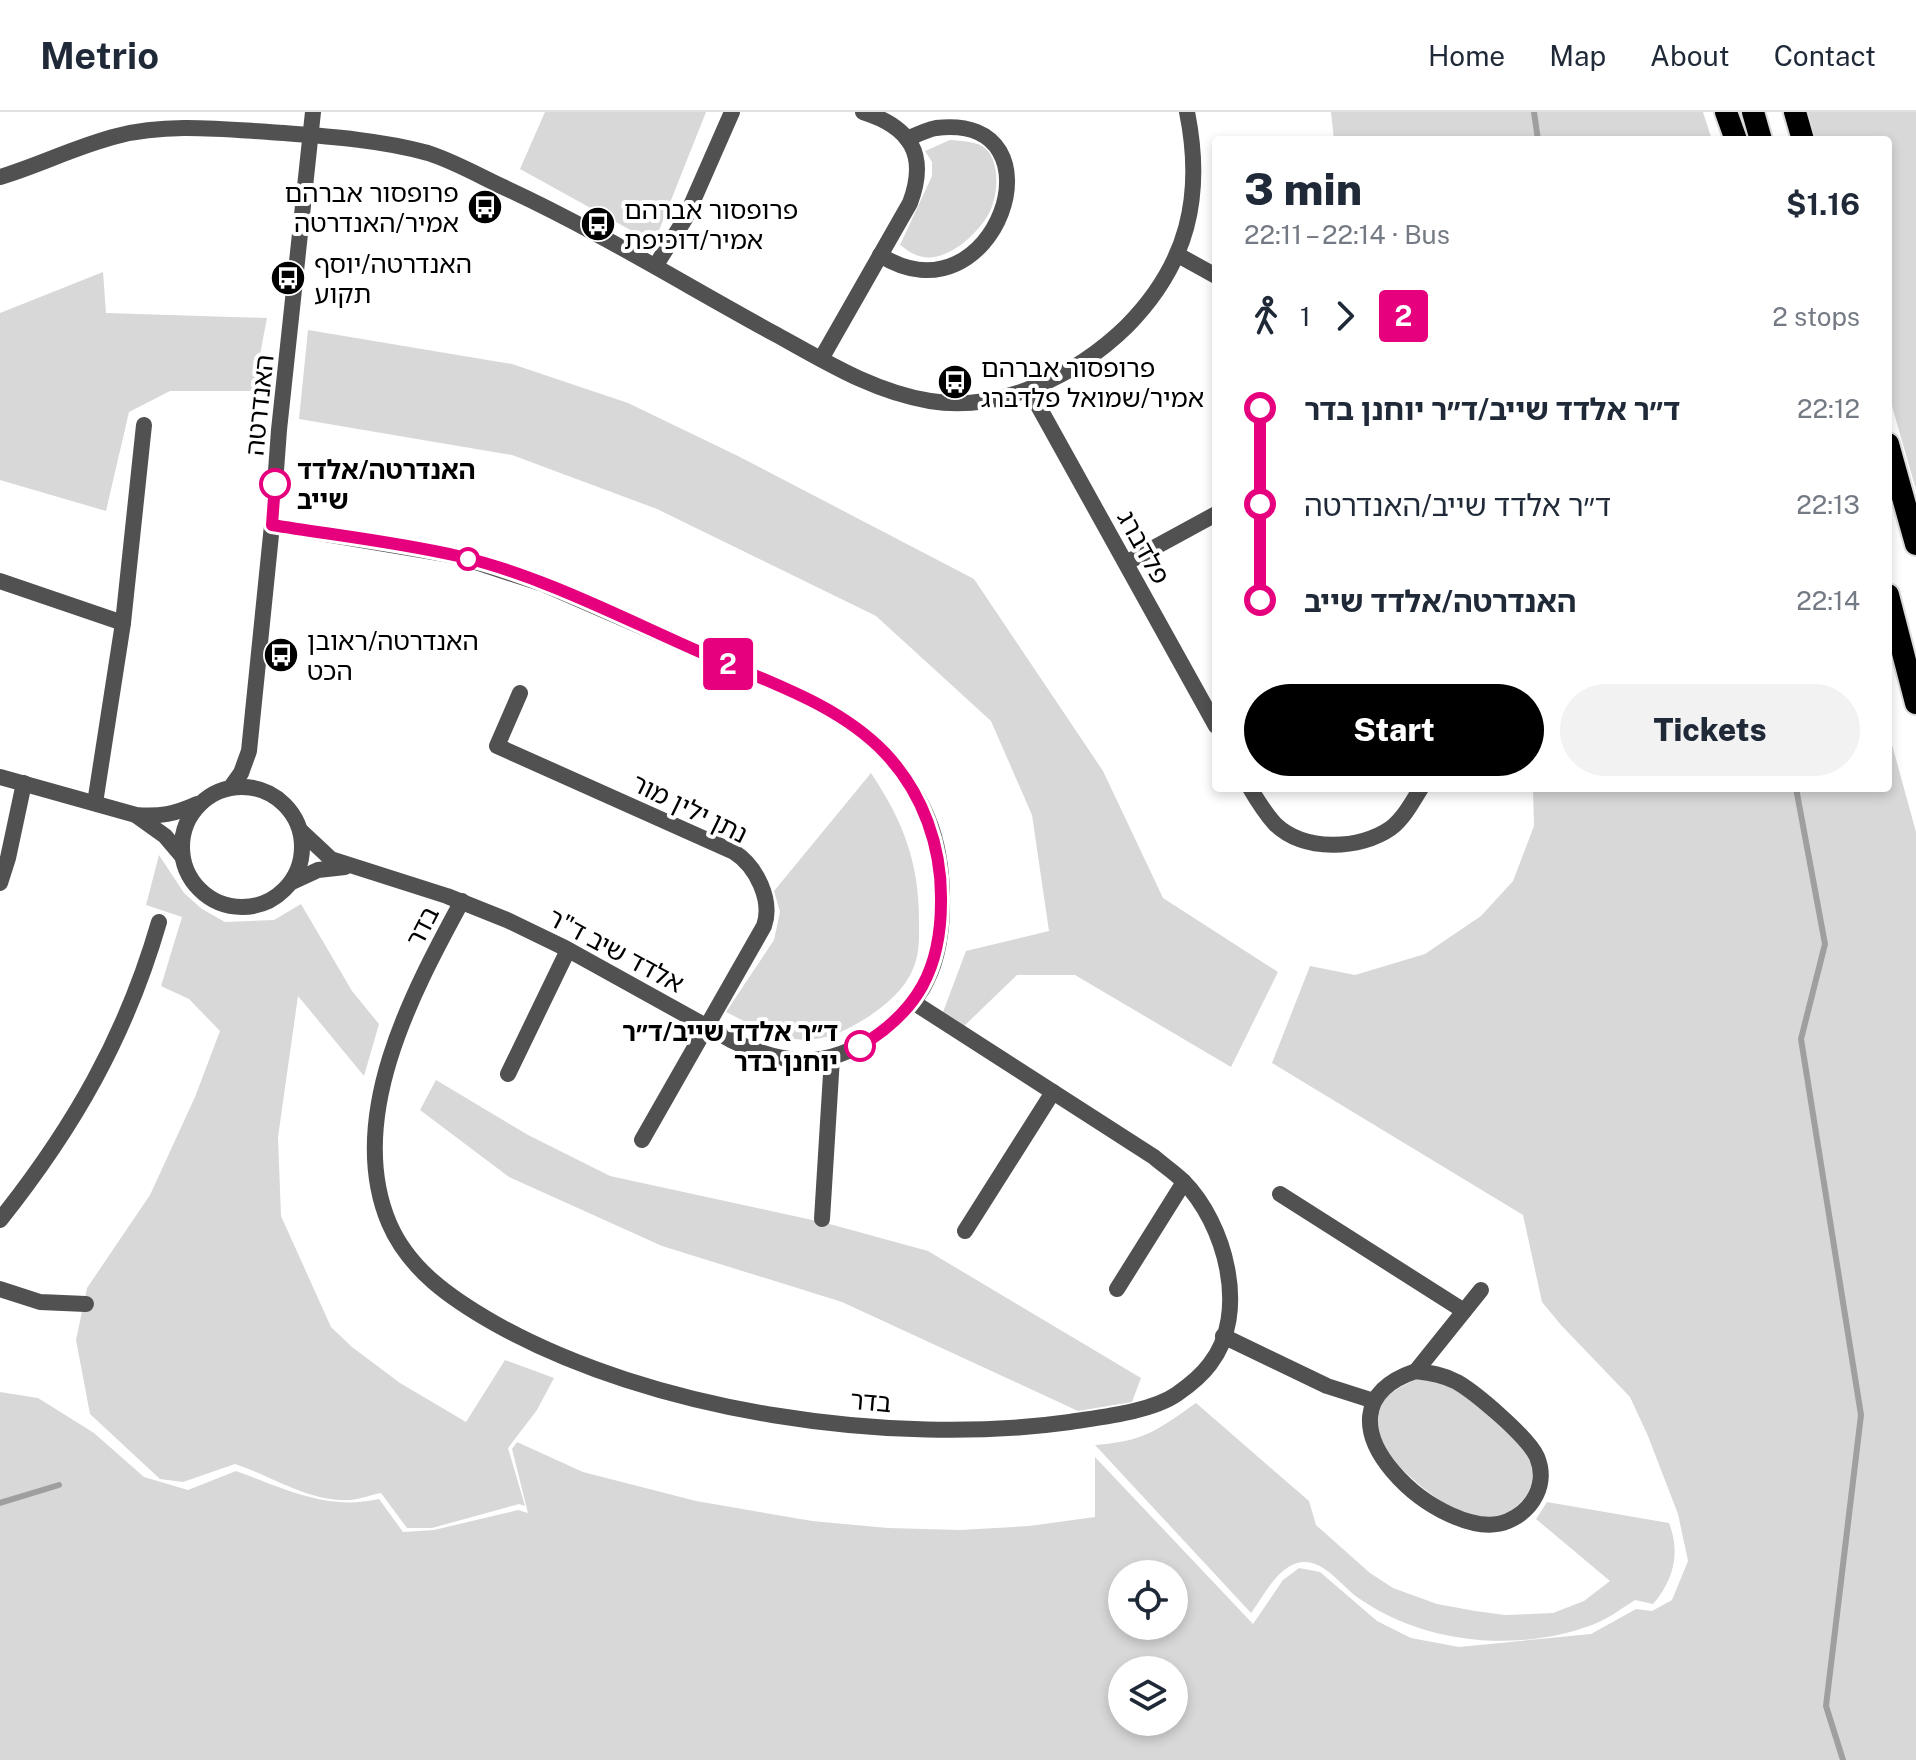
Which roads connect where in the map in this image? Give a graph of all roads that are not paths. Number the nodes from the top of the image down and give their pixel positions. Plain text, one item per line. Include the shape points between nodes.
1 (313, 112) edge
2 (732, 112) edge
3 (863, 112) edge
4 (1187, 112) edge
5 (1726, 112) edge
6 (1753, 112) edge
7 (1795, 112) edge
8 (311, 135) junction
9 (1735, 136) edge
10 (1760, 136) edge
11 (1802, 136) edge
12 (907, 139) junction
13 (0, 177) edge
14 (880, 255) junction
15 (1178, 255) junction
16 (656, 265) junction
17 (1212, 274) edge
18 (821, 359) junction
19 (1030, 391) junction
20 (144, 425) dead end
21 (1892, 458) edge
22 (1212, 516) edge
23 (272, 525) junction
24 (1916, 544) edge
25 (1126, 563) junction
26 (0, 581) edge
27 (1892, 610) edge
28 (123, 623) junction
29 (520, 693) dead end
30 (1916, 703) edge
31 (1212, 719) edge
32 (249, 751) junction
33 (0, 777) edge
34 (24, 783) junction
35 (231, 787) junction
36 (264, 790) junction
37 (1253, 792) edge
38 (1419, 792) edge
39 (202, 802) junction
40 (95, 803) junction
41 (136, 815) junction
42 (301, 831) junction
43 (182, 856) junction
44 (355, 867) junction
45 (292, 882) junction
46 (0, 883) edge
47 (462, 901) junction
48 (159, 922) dead end
49 (568, 950) junction
50 (913, 1002) junction
51 (706, 1026) junction
52 (832, 1058) junction
53 (508, 1074) dead end
54 (1053, 1092) junction
55 (642, 1140) dead end
56 (1184, 1182) junction
57 (1280, 1194) dead end
58 (822, 1219) dead end
59 (0, 1220) edge
60 (965, 1231) dead end
61 (0, 1289) edge
62 (1117, 1289) dead end
63 (1481, 1290) dead end
64 (86, 1304) dead end
65 (1464, 1311) junction
66 (1223, 1336) junction
67 (1416, 1371) junction
68 (1374, 1401) junction

1 - 8 street, האנדרטה
2 - 16 street via 685,219
3 - 12 street via 883,118
4 - 15 street via 1195,160 1192,201
5 - 9 highway
6 - 10 highway
7 - 11 highway
8 - 13 street via 203,129 120,135
8 - 16 street via 431,154 552,209
8 - 23 street, האנדרטה
12 - 14 street via 915,151 917,185
12 - 14 street via 936,128 979,128 1001,148 1006,192 992,229 961,259 923,269 894,264
14 - 18 street
15 - 17 street
15 - 19 street via 1139,314 1107,346
16 - 18 street
18 - 19 street via 880,389 933,402 980,401
19 - 25 street, פלדברג
20 - 28 street
21 - 24 highway
22 - 25 street
23 - 32 street, האנדרטה
23 - 50 street, אלדד שיב ד"ר via 500,568 811,700 853,728 884,752 910,785 929,820 936,851 941,882 937,951
25 - 31 street, פלדברג
26 - 28 street
27 - 30 highway
28 - 40 street
29 - 51 street, נתן ילין מור via 497,746 728,848 753,870 766,902 765,923
32 - 35 street, האנדרטה
32 - 36 street, האנדרטה
33 - 34 street
34 - 40 street
34 - 46 street
35 - 36 street
35 - 39 street
36 - 42 street via 282,801
37 - 38 street via 1276,825 1300,840 1329,844 1359,843 1392,827
39 - 41 street via 176,814
39 - 43 street via 185,826
40 - 41 street
41 - 43 street
42 - 44 street via 325,854
42 - 45 street via 303,852
43 - 45 street via 197,887 227,905 263,904
44 - 45 street via 318,870
44 - 47 street, אלדד שיב ד"ר
47 - 49 street, אלדד שיב ד"ר
47 - 66 street, בדר via 396,1042 381,1091 375,1145 380,1199 390,1226 427,1277 458,1302 564,1357 672,1394 789,1416 921,1429 1029,1427 1139,1409 1175,1396 1211,1363
48 - 59 street via 107,1059 56,1145
49 - 51 street, אלדד שיב ד"ר
49 - 53 street
50 - 52 street, אלדד שיב ד"ר via 875,1037
50 - 54 street, בדר
51 - 52 street, אלדד שיב ד"ר via 784,1060
51 - 55 street
52 - 58 street
54 - 56 street, בדר
54 - 60 street
56 - 62 street
56 - 66 street, בדר via 1208,1214 1224,1251 1230,1290
57 - 65 street
61 - 64 street via 40,1302
63 - 65 street
65 - 67 street
66 - 68 street via 1327,1386
67 - 68 street via 1399,1377
67 - 68 street via 1457,1382 1527,1442 1537,1458 1539,1476 1532,1506 1505,1523 1488,1524 1465,1521 1422,1497 1381,1460 1369,1433

